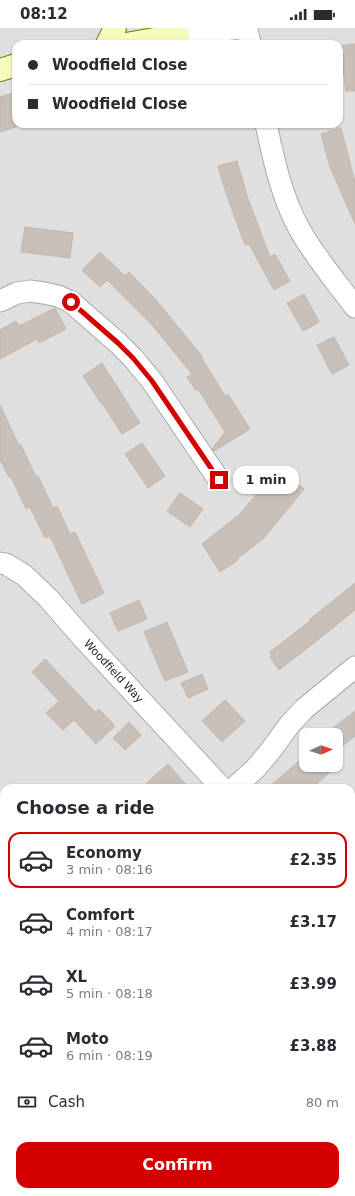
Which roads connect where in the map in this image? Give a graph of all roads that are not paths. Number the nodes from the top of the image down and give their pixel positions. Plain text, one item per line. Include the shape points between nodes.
1 (115, 28) edge
2 (247, 28) edge
3 (233, 29) edge
4 (177, 31) edge
5 (109, 40) edge
6 (142, 40) edge
7 (249, 40) edge
8 (12, 66) edge
9 (0, 70) edge
10 (267, 128) edge
11 (0, 301) edge
12 (355, 307) edge
13 (219, 480) dead end
14 (0, 563) edge
15 (355, 667) edge
16 (218, 784) edge
17 (238, 784) edge

1 - 5 street
2 - 7 street
3 - 4 street
4 - 6 street
8 - 9 street
10 - 12 street via 278,179 297,225
11 - 13 street via 17,293 30,291 58,296 71,302 133,358 152,381
14 - 16 street, Woodfield Way via 24,575 49,599
15 - 17 street via 304,709 272,750

